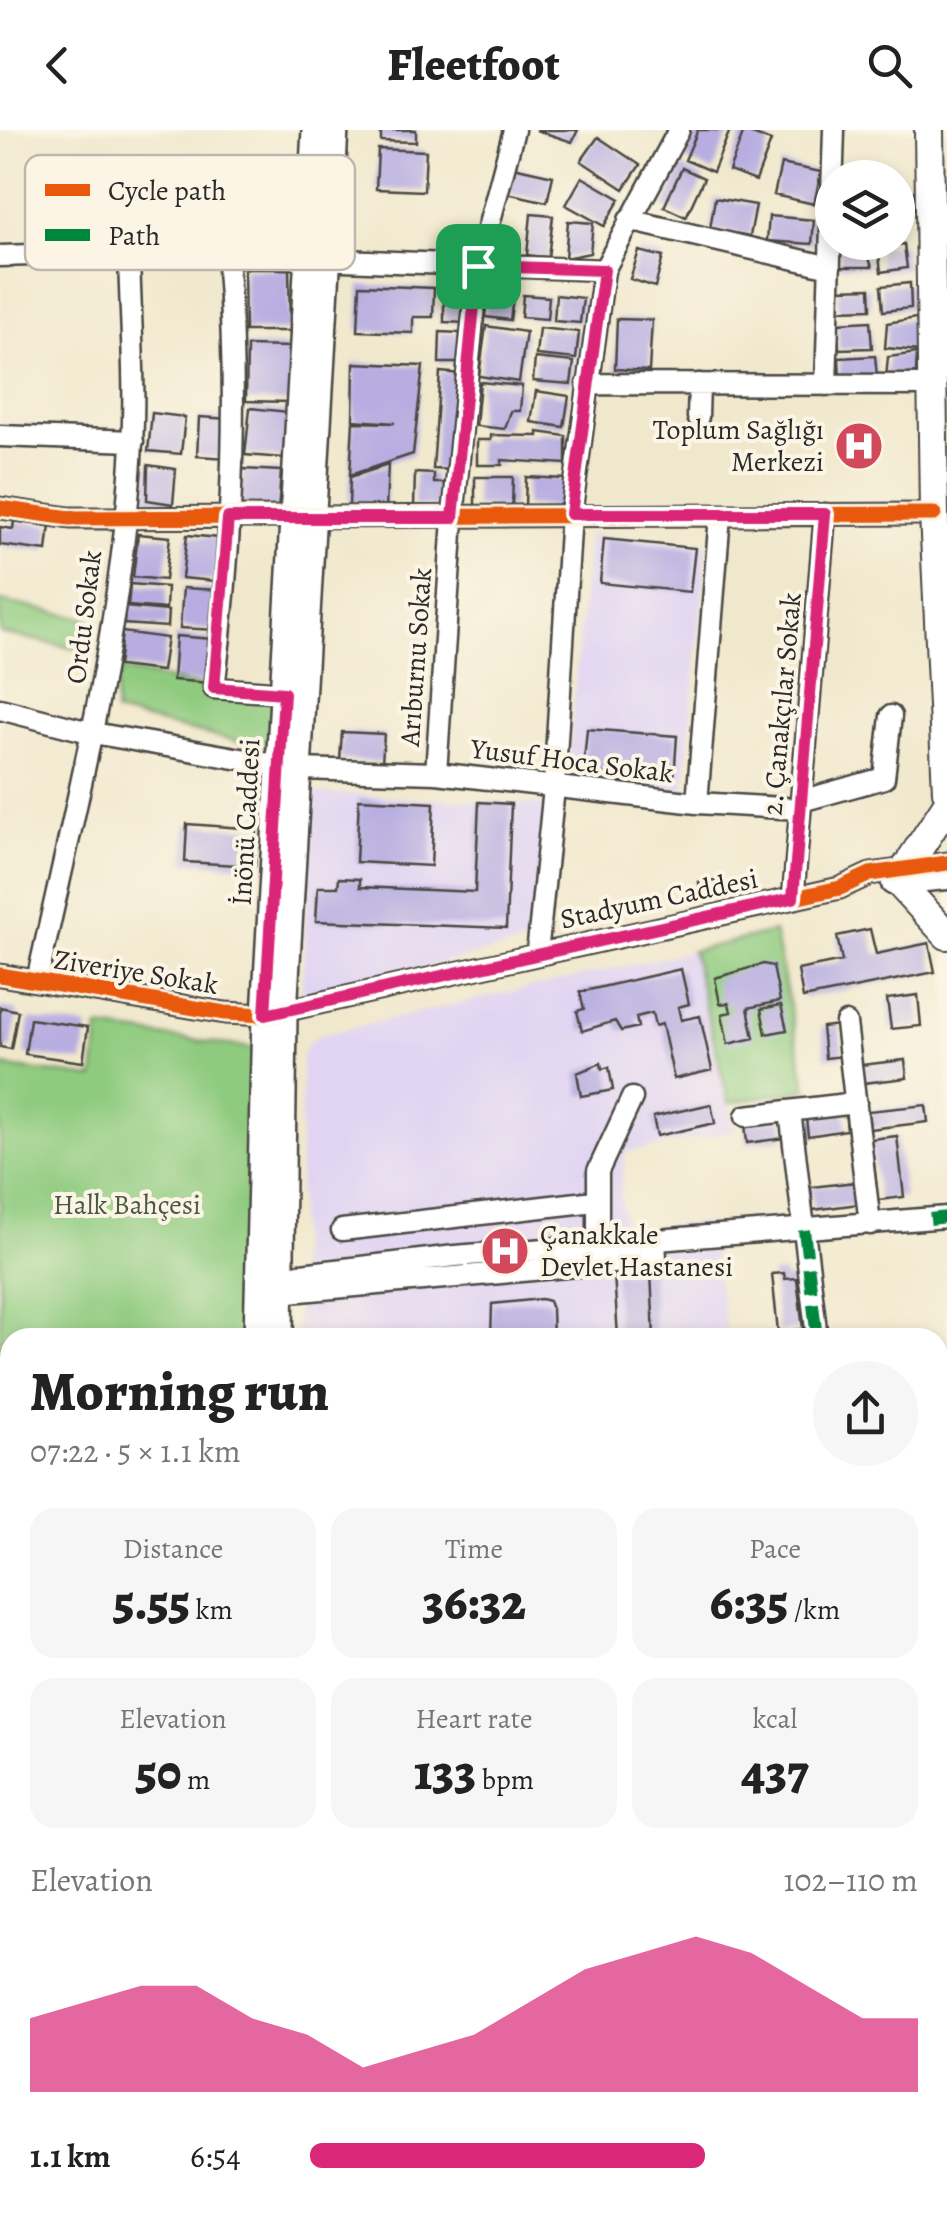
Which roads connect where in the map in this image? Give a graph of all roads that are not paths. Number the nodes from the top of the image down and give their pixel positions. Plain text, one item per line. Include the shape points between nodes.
1 (315, 130) edge
2 (335, 130) edge
3 (514, 130) edge
4 (678, 130) edge
5 (834, 130) edge
6 (929, 130) edge
7 (316, 155) edge
8 (332, 155) edge
9 (629, 220) junction
10 (25, 255) edge
11 (0, 256) edge
12 (355, 260) edge
13 (478, 266) junction
14 (830, 267) junction
15 (129, 270) edge
16 (228, 270) edge
17 (319, 270) edge
18 (604, 270) junction
19 (587, 384) junction
20 (699, 384) junction
21 (934, 384) junction
22 (826, 385) junction
23 (698, 418) dead end
24 (0, 436) edge
25 (132, 441) junction
26 (0, 508) edge
27 (571, 514) junction
28 (825, 514) junction
29 (934, 514) junction
30 (720, 515) junction
31 (125, 516) junction
32 (228, 518) junction
33 (306, 518) junction
34 (453, 518) junction
35 (284, 693) junction
36 (0, 709) edge
37 (890, 716) dead end
38 (93, 733) junction
39 (288, 767) junction
40 (436, 773) junction
41 (554, 788) junction
42 (947, 791) edge
43 (696, 803) junction
44 (801, 805) junction
45 (947, 805) edge
46 (947, 864) edge
47 (903, 876) junction
48 (947, 878) edge
49 (793, 898) junction
50 (947, 935) edge
51 (537, 954) junction
52 (0, 975) edge
53 (37, 981) junction
54 (275, 1014) junction
55 (846, 1023) dead end
56 (632, 1098) dead end
57 (856, 1103) junction
58 (790, 1111) junction
59 (746, 1116) dead end
60 (595, 1201) junction
61 (938, 1218) edge
62 (870, 1224) junction
63 (342, 1230) dead end
64 (804, 1230) junction
65 (655, 1242) junction
66 (598, 1246) junction
67 (270, 1286) junction
68 (260, 1328) edge
69 (278, 1328) edge
70 (816, 1328) edge

1 - 7 main road, İnönü Caddesi
2 - 8 main road, İnönü Caddesi
3 - 13 street, Arıburnu Sokak
4 - 9 street
5 - 14 street
6 - 21 highway
9 - 14 street
9 - 18 street
10 - 11 street
12 - 13 street
13 - 18 street
13 - 34 street, Arıburnu Sokak
14 - 22 street
15 - 25 street, Ordu Sokak
16 - 32 street via 236,363
17 - 33 main road, İnönü Caddesi
18 - 19 street
19 - 20 street
19 - 27 street
20 - 22 street
20 - 23 street
21 - 22 street
21 - 29 highway
24 - 25 street
25 - 31 street, Ordu Sokak
26 - 31 street via 70,518
27 - 30 street
27 - 34 street
27 - 41 street
28 - 29 street
28 - 30 street
28 - 44 street, 2. Çanakçılar Sokak
29 - 42 highway
30 - 43 street
31 - 32 street
31 - 38 street, Ordu Sokak
32 - 33 street
32 - 35 street via 214,688
33 - 34 street
33 - 35 main road, İnönü Caddesi
33 - 39 main road, İnönü Caddesi
34 - 40 street, Arıburnu Sokak
35 - 39 main road, İnönü Caddesi
36 - 38 street, Yusuf Hoca Sokak
37 - 44 street, Yusuf Hoca Sokak via 884,778
38 - 39 street, Yusuf Hoca Sokak
38 - 53 street, Ordu Sokak
39 - 40 street, Yusuf Hoca Sokak
39 - 54 main road, İnönü Caddesi
40 - 41 street, Yusuf Hoca Sokak
41 - 43 street, Yusuf Hoca Sokak
41 - 51 street
43 - 44 street, Yusuf Hoca Sokak
44 - 49 street, 2. Çanakçılar Sokak
45 - 47 highway
46 - 47 street, Stadyum Caddesi
47 - 48 street
47 - 49 street, Stadyum Caddesi via 870,874
47 - 50 highway
49 - 51 street, Stadyum Caddesi
51 - 54 street, Stadyum Caddesi
52 - 53 street, Ziveriye Sokak
53 - 54 street, Ziveriye Sokak
54 - 67 main road, İnönü Caddesi
55 - 57 street
56 - 60 street via 602,1160
57 - 58 street
57 - 62 street
58 - 59 street
58 - 64 street
60 - 63 street
60 - 66 street
61 - 62 street
62 - 64 street
64 - 65 street
64 - 70 street
65 - 66 street
65 - 67 street via 656,1260
66 - 67 street
67 - 68 main road, İnönü Caddesi
67 - 69 main road

